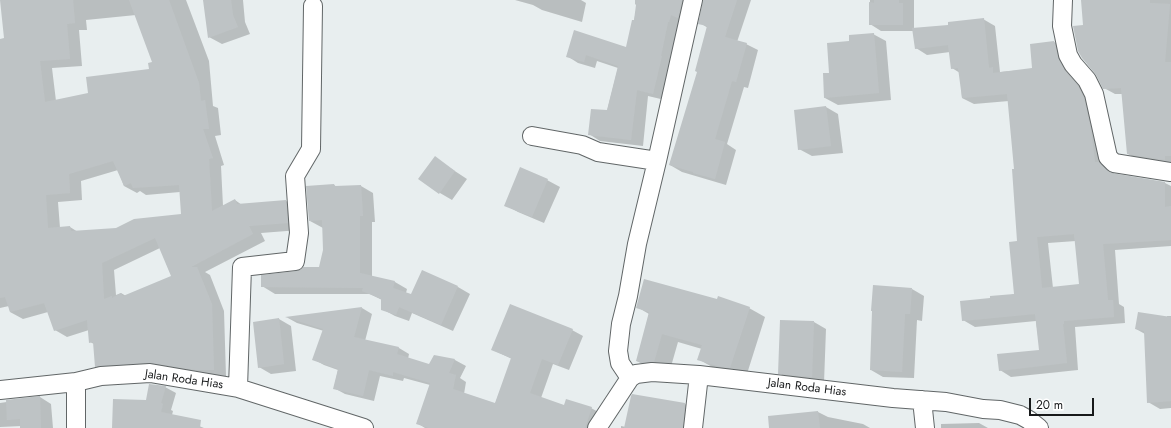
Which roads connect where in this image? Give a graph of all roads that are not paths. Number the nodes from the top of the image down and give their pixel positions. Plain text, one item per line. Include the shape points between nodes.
1 (693, 0) edge
2 (1063, 0) edge
3 (313, 6) dead end
4 (532, 136) dead end
5 (657, 161) junction
6 (1171, 172) edge
7 (699, 375) junction
8 (630, 378) junction
9 (76, 382) junction
10 (238, 388) junction
11 (0, 390) edge
12 (922, 400) junction
13 (76, 428) edge
14 (364, 428) edge
15 (597, 428) edge
16 (693, 428) edge
17 (925, 428) edge
18 (1039, 428) edge

1 - 5 street
2 - 6 street via 1062,26 1068,55 1094,94 1108,157 1114,163
3 - 10 street via 311,149 295,176 299,233 295,261 242,267
4 - 5 street via 582,145 598,152
5 - 8 street via 637,244 618,351 620,363
7 - 8 street, Jalan Roda Hias via 652,372 636,374
7 - 12 street, Jalan Roda Hias
7 - 16 street
8 - 15 street
9 - 10 street, Jalan Roda Hias via 102,376 150,373
9 - 11 street, Jalan Roda Hias
9 - 13 street
10 - 14 street, Jalan Roda Hias
12 - 17 street
12 - 18 street, Jalan Roda Hias via 1000,410 1020,415

